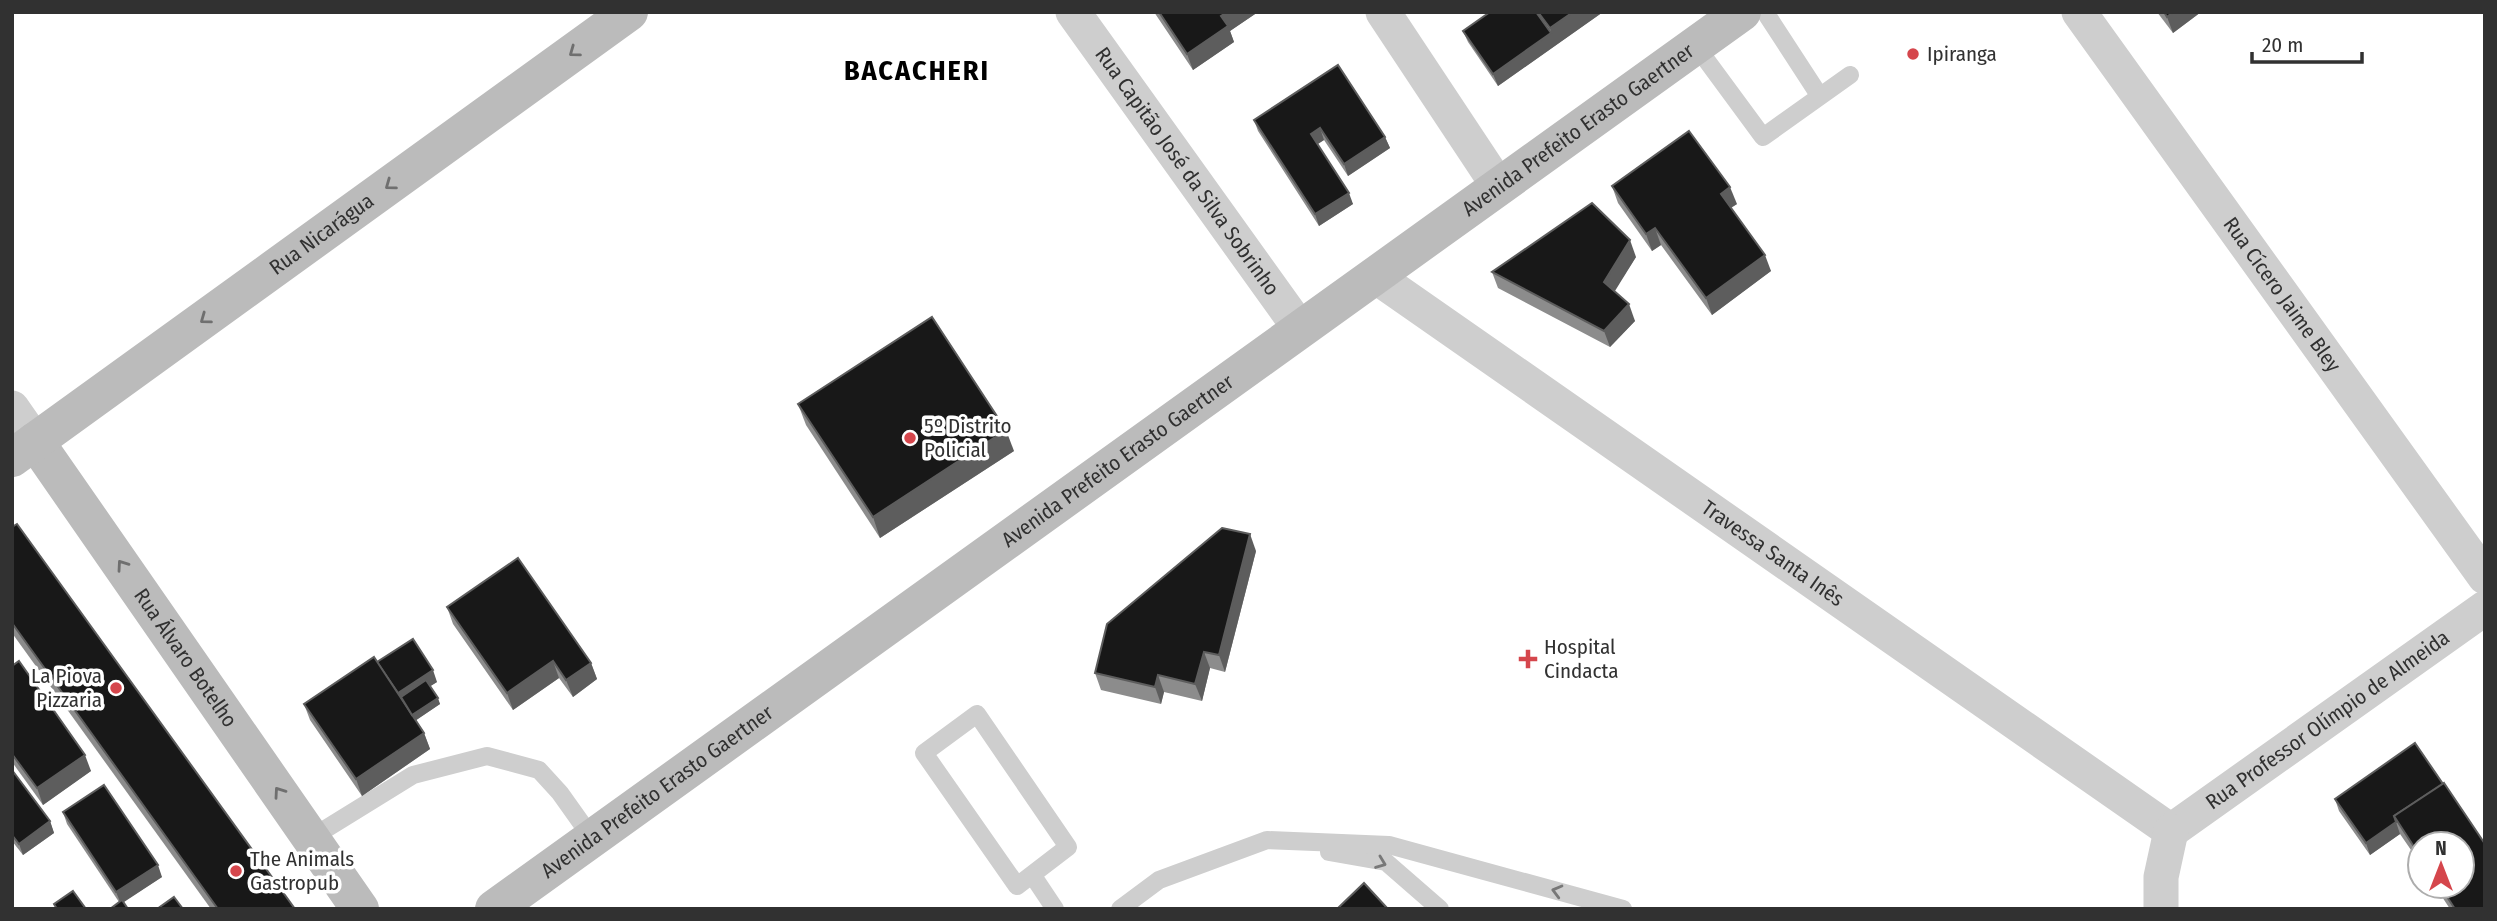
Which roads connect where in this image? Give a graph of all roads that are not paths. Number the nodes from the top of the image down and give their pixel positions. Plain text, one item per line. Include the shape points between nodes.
1 (629, 12) edge
2 (1073, 12) edge
3 (1383, 12) edge
4 (1742, 12) edge
5 (1765, 12) edge
6 (2079, 12) edge
7 (1696, 46) junction
8 (1850, 75) dead end
9 (1819, 95) junction
10 (1499, 187) junction
11 (1375, 276) junction
12 (1301, 330) junction
13 (12, 408) edge
14 (24, 450) edge
15 (2485, 578) edge
16 (2485, 608) edge
17 (2171, 831) junction
18 (312, 838) junction
19 (592, 838) junction
20 (1267, 840) junction
21 (1033, 876) junction
22 (360, 909) edge
23 (494, 909) edge
24 (1055, 909) edge
25 (1120, 909) edge
26 (1440, 909) edge
27 (1623, 909) edge
28 (2161, 909) edge

1 -> 14 main road, Rua Nicarágua
2 - 12 street, Rua Capitão José da Silva Sobrinho
3 - 10 street
4 - 7 main road, Avenida Prefeito Erasto Gaertner
5 - 9 lane
6 - 15 street, Rua Cícero Jaime Bley
7 - 9 lane via 1763,137
7 - 10 main road, Avenida Prefeito Erasto Gaertner
8 - 9 lane
10 - 11 main road, Avenida Prefeito Erasto Gaertner
11 - 12 main road, Avenida Prefeito Erasto Gaertner
11 - 17 street, Travessa Santa Inês
12 - 19 main road, Avenida Prefeito Erasto Gaertner
13 - 14 street, Rua Álvaro Botelho
18 -> 14 main road, Rua Álvaro Botelho
16 - 17 street, Rua Professor Olímpio de Almeida
17 - 28 street via 2161,877
18 - 19 lane via 413,775 487,755 539,769
18 - 22 main road, Rua Álvaro Botelho
19 - 23 main road, Avenida Prefeito Erasto Gaertner
20 - 25 lane via 1159,880
20 -> 26 lane via 1386,862
27 -> 20 lane via 1389,845
21 - 21 lane via 1017,886 924,753 977,713 1068,847
21 - 24 lane

